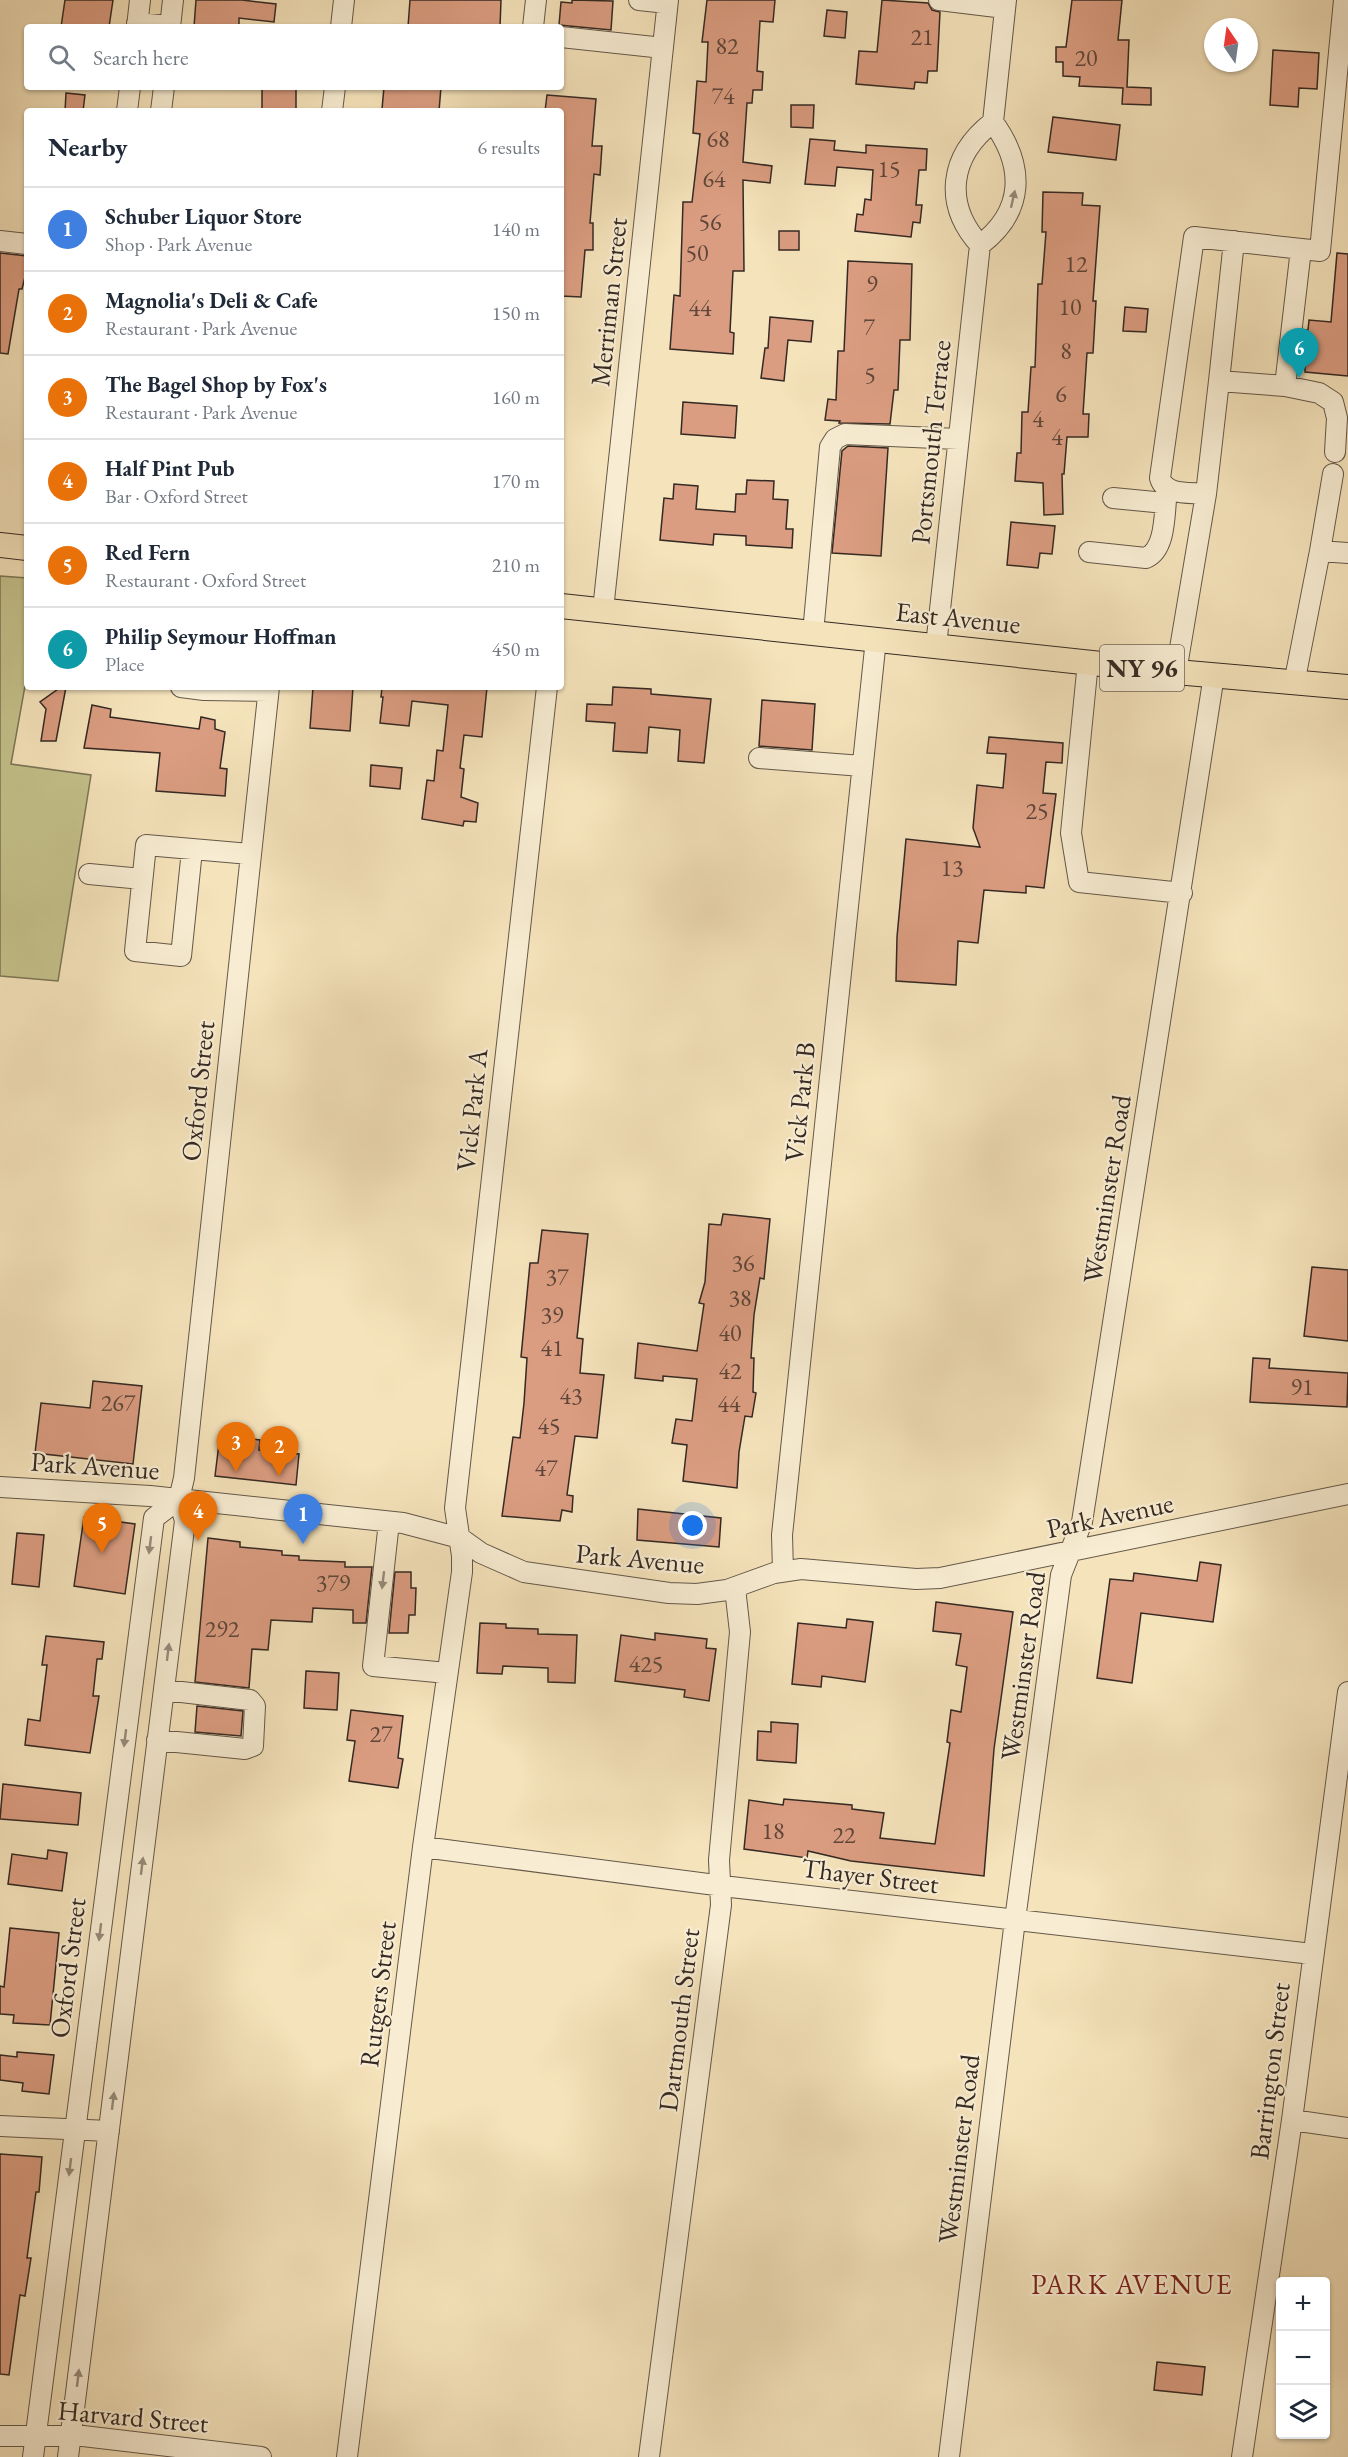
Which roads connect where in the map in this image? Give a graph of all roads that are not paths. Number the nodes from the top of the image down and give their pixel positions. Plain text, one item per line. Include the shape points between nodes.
1 (140, 0) edge
2 (173, 0) edge
3 (344, 0) edge
4 (536, 0) edge
5 (639, 0) edge
6 (939, 0) edge
7 (1344, 0) edge
8 (668, 2) edge
9 (1006, 4) edge
10 (137, 24) edge
11 (170, 24) edge
12 (341, 24) edge
13 (533, 24) edge
14 (1345, 31) edge
15 (564, 37) edge
16 (663, 48) junction
17 (130, 90) edge
18 (164, 90) edge
19 (335, 90) edge
20 (127, 108) edge
21 (161, 108) edge
22 (332, 108) edge
23 (993, 122) junction
24 (0, 241) edge
25 (1234, 241) junction
26 (24, 244) edge
27 (981, 245) junction
28 (1301, 249) junction
29 (1219, 381) junction
30 (1285, 386) junction
31 (958, 439) junction
32 (1335, 452) dead end
33 (1332, 474) dead end
34 (1206, 494) junction
35 (1166, 497) junction
36 (1113, 498) dead end
37 (0, 545) edge
38 (24, 548) edge
39 (1320, 551) junction
40 (1089, 552) dead end
41 (1348, 553) edge
42 (564, 606) edge
43 (603, 610) junction
44 (813, 633) junction
45 (876, 639) junction
46 (936, 646) junction
47 (1088, 662) junction
48 (1176, 672) junction
49 (1214, 675) junction
50 (1294, 684) junction
51 (1348, 687) edge
52 (269, 690) edge
53 (547, 690) edge
54 (759, 758) dead end
55 (862, 766) junction
56 (192, 850) junction
57 (250, 854) junction
58 (89, 874) dead end
59 (142, 879) junction
60 (1182, 893) junction
61 (0, 1487) edge
62 (1348, 1494) edge
63 (179, 1499) junction
64 (389, 1522) junction
65 (460, 1538) junction
66 (1070, 1553) junction
67 (783, 1571) junction
68 (735, 1588) junction
69 (447, 1672) junction
70 (164, 1690) junction
71 (1348, 1692) edge
72 (157, 1740) junction
73 (423, 1847) junction
74 (720, 1886) junction
75 (1015, 1920) junction
76 (1312, 1954) junction
77 (1292, 2120) junction
78 (0, 2126) edge
79 (75, 2128) junction
80 (1348, 2128) edge
81 (109, 2131) junction
82 (0, 2436) edge
83 (70, 2436) junction
84 (36, 2437) junction
85 (33, 2457) edge
86 (68, 2457) edge
87 (261, 2457) edge
88 (347, 2457) edge
89 (649, 2457) edge
90 (948, 2457) edge
91 (1242, 2457) edge

1 - 10 street
2 - 11 street
3 - 12 street
4 - 13 street
5 - 8 street
6 - 9 street
7 - 14 street
8 - 16 street, Merriman Street
9 - 23 street
14 - 28 street via 1320,251
15 - 16 street
16 - 43 street, Merriman Street
17 - 20 street
18 - 21 street
19 - 22 street
27 -> 23 street via 998,232 1015,197 1012,156
23 - 27 street via 975,136 962,156 957,174 955,198 959,215
24 - 26 street
25 - 28 street
25 - 29 street
25 - 35 street via 1194,237 1160,478
27 - 31 street, Portsmouth Terrace
28 - 30 street
29 - 30 street
29 - 34 street
30 - 32 street via 1319,393 1333,402 1338,418
31 - 44 street via 845,434 835,439 830,447
31 - 46 street, Portsmouth Terrace
33 - 39 street
34 - 35 street
34 - 48 street
35 - 36 street
35 - 40 street via 1154,555 1146,558
37 - 38 main road
39 - 41 street
39 - 50 street
42 - 43 main road, East Avenue / NY 96
43 - 44 main road, East Avenue / NY 96
44 - 45 main road, East Avenue / NY 96
45 - 46 main road, East Avenue / NY 96
45 - 55 street, Vick Park B
46 - 47 main road, East Avenue / NY 96
47 - 48 main road, East Avenue / NY 96
47 - 60 street via 1071,833 1079,882
48 - 49 main road, East Avenue / NY 96
49 - 50 main road, East Avenue / NY 96
49 - 60 street, Westminster Road
50 - 51 main road, East Avenue / NY 96
52 - 57 street, Oxford Street
53 - 65 street, Vick Park A via 455,1501
54 - 55 street
55 - 67 street, Vick Park B via 782,1534
56 - 57 street
56 - 59 street via 146,845
56 - 59 street via 181,956 135,951
57 - 63 street, Oxford Street
58 - 59 street
60 - 66 street, Westminster Road via 1082,1522
61 - 63 street, Park Avenue
62 - 66 street, Park Avenue
63 - 64 street, Park Avenue
70 -> 63 street, Oxford Street via 185,1521
63 -> 79 street, Oxford Street via 154,1518
64 - 65 street, Park Avenue
64 -> 69 street via 372,1666
65 - 68 street, Park Avenue via 500,1563 549,1578 669,1593 711,1593
65 - 69 street, Rutgers Street via 462,1572
66 - 67 street, Park Avenue via 928,1579 809,1569
66 - 75 street, Westminster Road via 1061,1575
67 - 68 street, Park Avenue
68 - 74 street, Dartmouth Street via 740,1632 719,1860
69 - 73 street, Rutgers Street
70 - 72 street, Oxford Street
70 - 72 street via 250,1700 255,1706 253,1746 245,1749
71 - 76 street, Barrington Street
81 -> 72 street, Oxford Street
73 - 74 street, Thayer Street
73 - 88 street, Rutgers Street
74 - 75 street, Thayer Street
74 - 89 street, Dartmouth Street via 721,1905
75 - 76 street, Thayer Street
75 - 90 street, Westminster Road
76 - 77 street, Barrington Street
77 - 80 street
77 - 91 street, Barrington Street
78 - 79 street
79 - 81 street
79 -> 84 street, Oxford Street
83 -> 81 street, Oxford Street
82 - 84 street, Harvard Street
83 - 84 street, Harvard Street
83 - 86 street, Oxford Street
83 - 87 street, Harvard Street
84 - 85 street, Oxford Street

